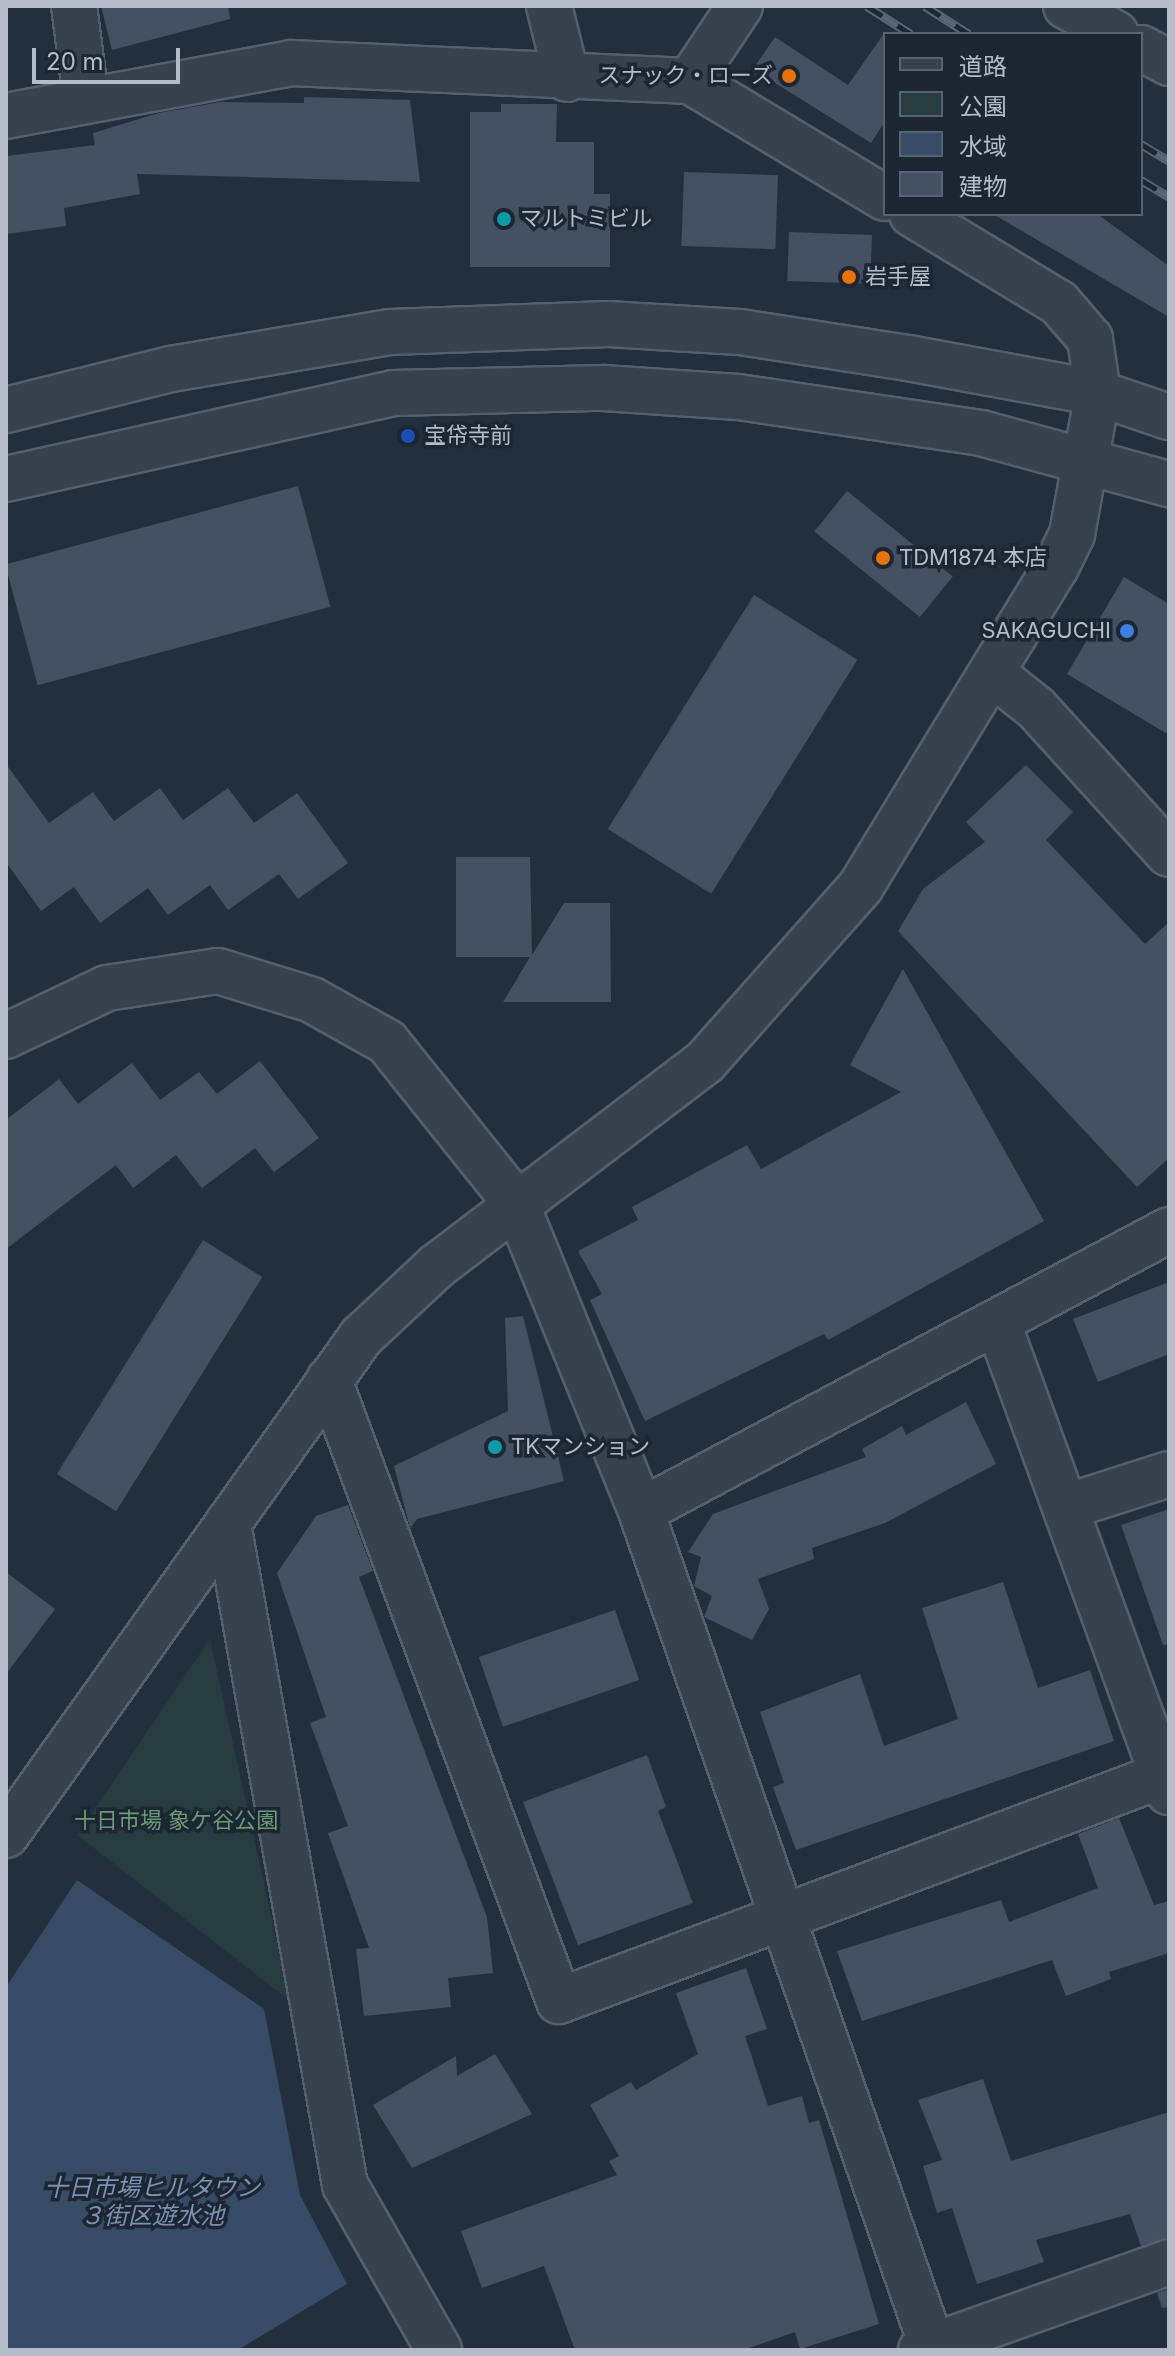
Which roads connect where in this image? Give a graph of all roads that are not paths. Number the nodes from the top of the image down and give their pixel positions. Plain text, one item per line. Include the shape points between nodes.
1 (74, 6) edge
2 (549, 6) edge
3 (740, 6) edge
4 (1066, 6) edge
5 (1112, 32) edge
6 (1143, 49) edge
7 (1169, 63) edge
8 (567, 79) junction
9 (690, 81) junction
10 (86, 99) junction
11 (6, 116) edge
12 (883, 197) edge
13 (915, 216) edge
14 (1098, 393) junction
15 (6, 410) edge
16 (1169, 417) edge
17 (1088, 458) junction
18 (6, 479) edge
19 (1169, 484) edge
20 (992, 673) junction
21 (1169, 854) edge
22 (6, 1036) edge
23 (516, 1203) junction
24 (1169, 1230) edge
25 (999, 1326) junction
26 (329, 1380) junction
27 (1169, 1474) edge
28 (1069, 1506) junction
29 (641, 1511) junction
30 (228, 1523) junction
31 (1166, 1784) edge
32 (6, 1835) edge
33 (783, 1921) junction
34 (1169, 2262) edge
35 (926, 2348) edge
36 (439, 2350) edge

1 - 10 street
2 - 8 street
3 - 9 street
4 - 5 street
6 - 7 street
8 - 9 street
8 - 10 street via 500,69 291,63
9 - 12 street
10 - 11 street
13 - 14 street via 1059,303 1090,339
14 - 15 street via 740,332 608,324 390,332 171,369
14 - 16 street
14 - 17 street
17 - 18 street via 981,433 738,397 603,388 393,393
17 - 19 street
17 - 20 street via 1072,534
20 - 21 street via 1036,708
20 - 23 street via 861,886 773,991 705,1062
22 - 23 street via 107,988 218,971 312,1000 387,1042
23 - 26 street via 361,1337
23 - 29 street
24 - 25 street
25 - 28 street
25 - 29 street
26 - 30 street
26 - 33 street via 559,2001
27 - 28 street
28 - 31 street
29 - 33 street
30 - 32 street
30 - 36 street via 345,2185
31 - 33 street
33 - 35 street
34 - 35 street

